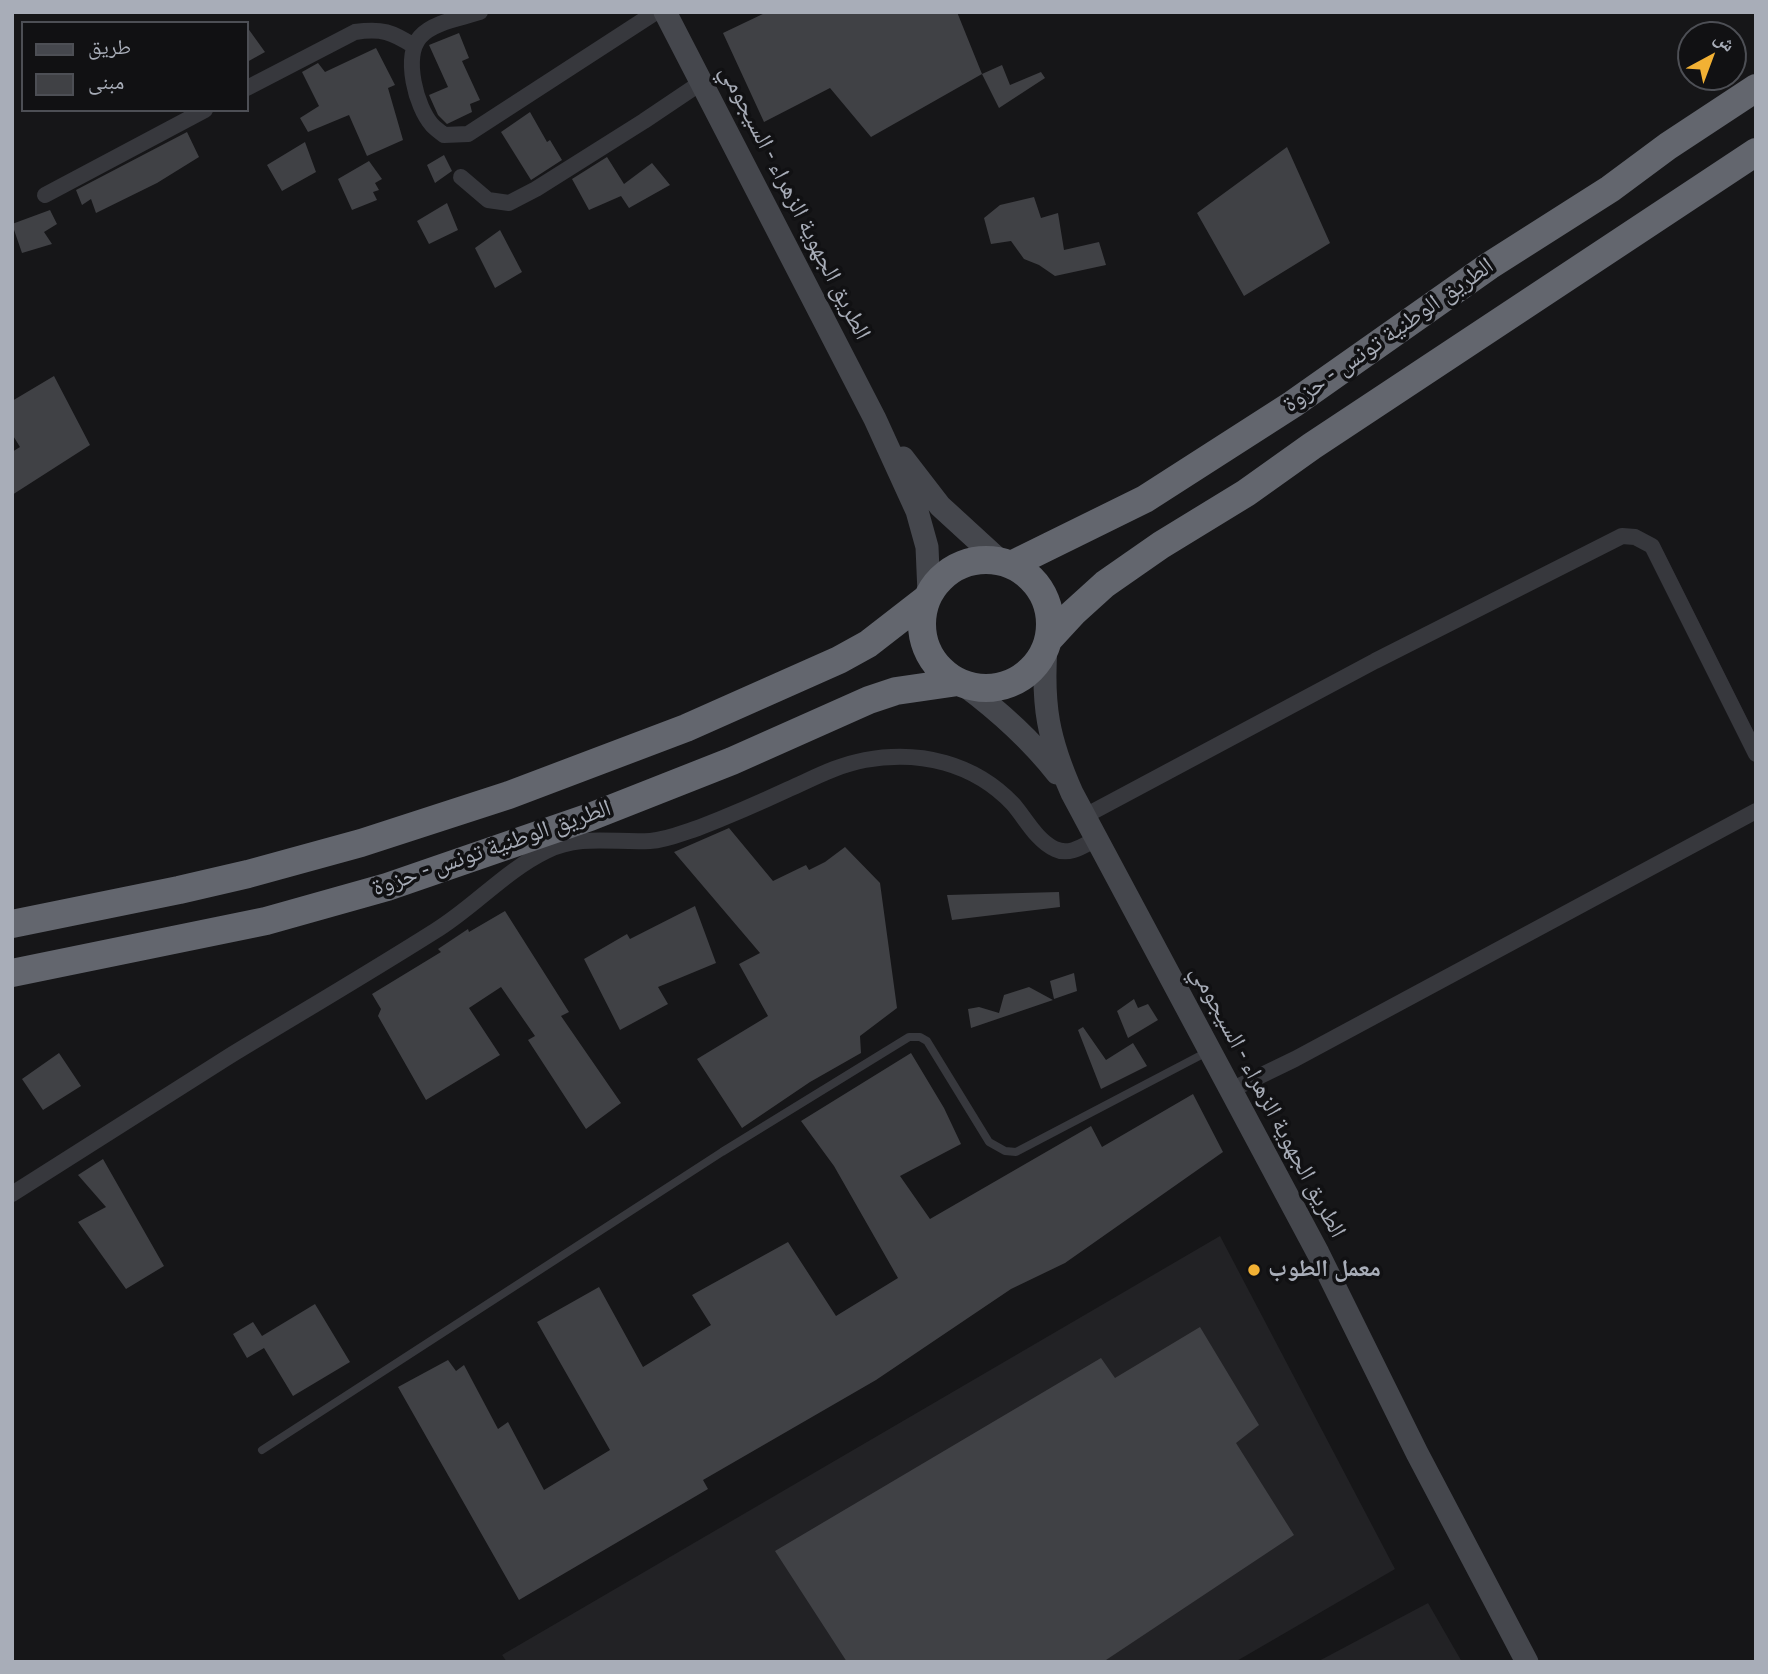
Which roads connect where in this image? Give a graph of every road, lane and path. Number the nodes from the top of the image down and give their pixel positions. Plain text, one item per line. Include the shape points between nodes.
1 (480, 12) edge
2 (656, 12) edge
3 (665, 12) edge
4 (414, 46) junction
5 (702, 82) junction
6 (248, 87) edge
7 (1756, 88) edge
8 (201, 112) edge
9 (1756, 152) edge
10 (461, 177) dead end
11 (45, 195) dead end
12 (875, 419) junction
13 (1005, 563) junction
14 (927, 596) junction
15 (1047, 643) junction
16 (961, 684) junction
17 (1756, 754) edge
18 (1072, 793) junction
19 (1756, 811) edge
20 (1083, 817) junction
21 (1096, 839) junction
22 (12, 924) edge
23 (12, 972) edge
24 (1210, 1051) junction
25 (1231, 1090) junction
26 (12, 1194) edge
27 (262, 1450) dead end
28 (1527, 1662) edge

1 - 4 street via 437,26
2 - 4 street via 511,108 457,136 444,135 422,109 412,64
3 - 5 main road, الطريق الجهوية الزهراء - السيجومي
4 - 6 street via 392,33 374,29 355,32
5 - 10 street via 518,200 488,200
5 - 12 main road, الطريق الجهوية الزهراء - السيجومي
7 - 13 highway, الطريق الوطنية تونس - حزوة via 1489,266 1315,389 1145,499
8 - 11 street
9 - 15 highway, الطريق الوطنية تونس - حزوة via 1161,545 1105,584
12 - 13 main road, الطريق الجهوية الزهراء - السيجومي via 940,506
12 - 14 main road, الطريق الجهوية الزهراء - السيجومي via 923,531
13 - 14 highway via 979,560 959,565 941,577
13 - 15 highway via 1030,577 1043,595 1050,617
14 - 16 highway via 921,618 923,638 942,671
14 - 22 highway, الطريق الوطنية تونس - حزوة via 868,645 839,660 686,727 509,795 248,874
15 - 16 highway via 1036,665 1021,678 983,688
15 - 18 main road, الطريق الجهوية الزهراء - السيجومي via 1043,685 1047,722
16 - 18 main road, الطريق الجهوية الزهراء - السيجومي via 1004,716
16 - 23 highway, الطريق الوطنية تونس - حزوة via 896,691 869,700 601,813 387,887 266,921
17 - 20 street via 1652,546 1622,536
18 - 20 main road, الطريق الجهوية الزهراء - السيجومي
19 - 25 street
20 - 21 main road, الطريق الجهوية الزهراء - السيجومي
21 - 24 main road, الطريق الجهوية الزهراء - السيجومي
21 - 26 street via 1072,851 1055,849 1012,803 975,773 953,764 894,757 837,768 669,838 568,842 523,864 439,929
24 - 25 main road, الطريق الجهوية الزهراء - السيجومي
24 - 27 lane via 1016,1152 1005,1152 989,1142 927,1041 909,1037 722,1152
25 - 28 main road, الطريق الجهوية الزهراء - السيجومي

